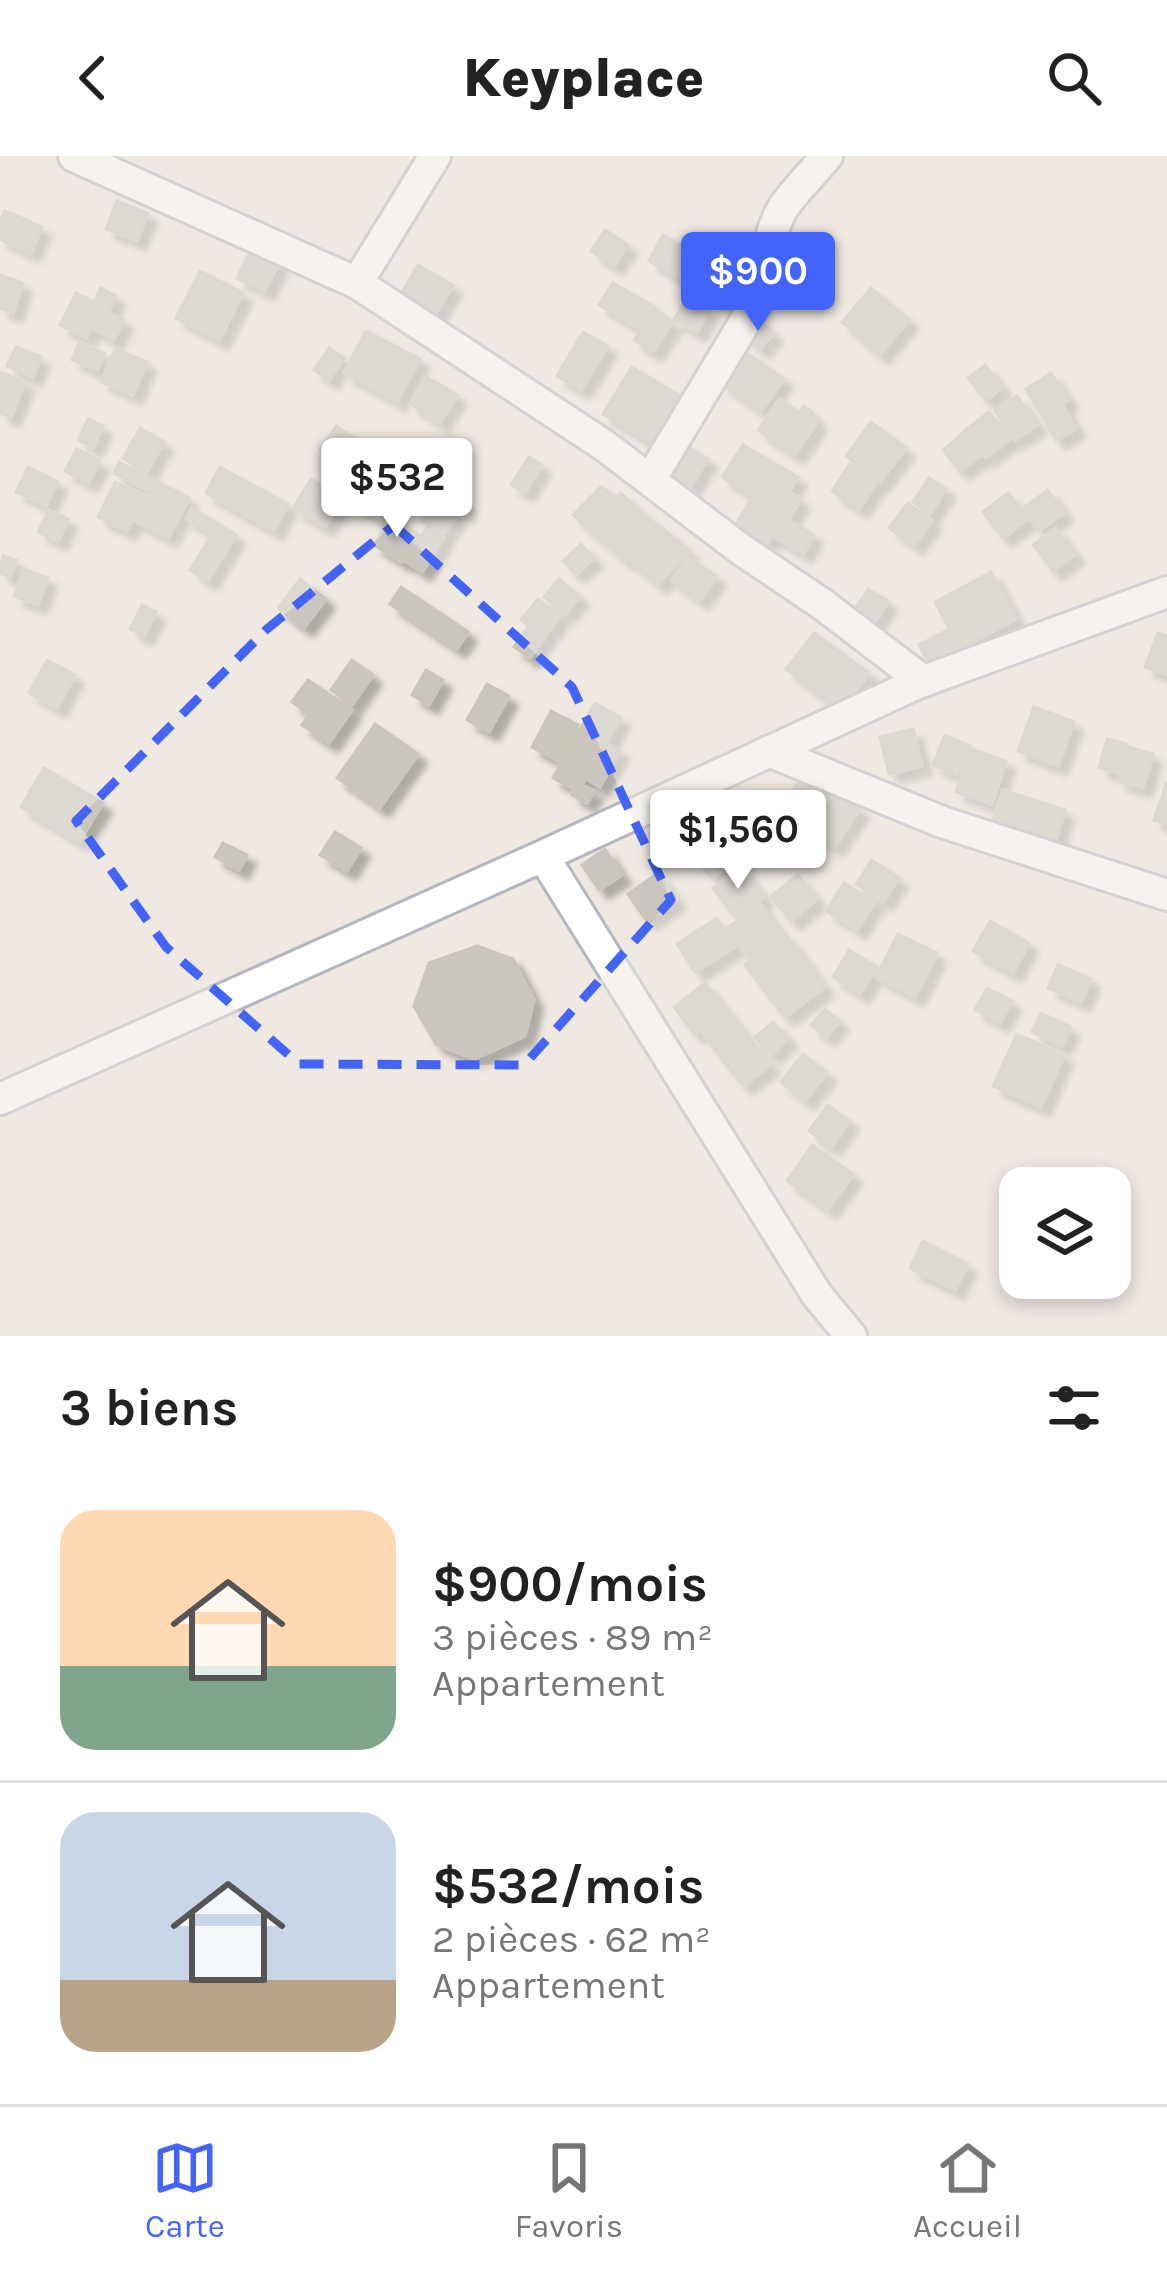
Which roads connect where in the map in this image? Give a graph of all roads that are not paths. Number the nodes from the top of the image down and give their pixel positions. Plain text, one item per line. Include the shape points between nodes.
1 (74, 156) edge
2 (435, 156) edge
3 (827, 156) edge
4 (357, 283) junction
5 (650, 480) junction
6 (1167, 592) edge
7 (923, 681) junction
8 (769, 751) junction
9 (543, 856) junction
10 (1167, 895) edge
11 (0, 1100) edge
12 (851, 1336) edge

1 - 4 street
2 - 4 street
3 - 5 street via 783,208 752,310
4 - 5 street
5 - 7 street
6 - 7 street
7 - 8 street
8 - 9 street
8 - 10 street via 942,822
9 - 11 street
9 - 12 street via 817,1295

